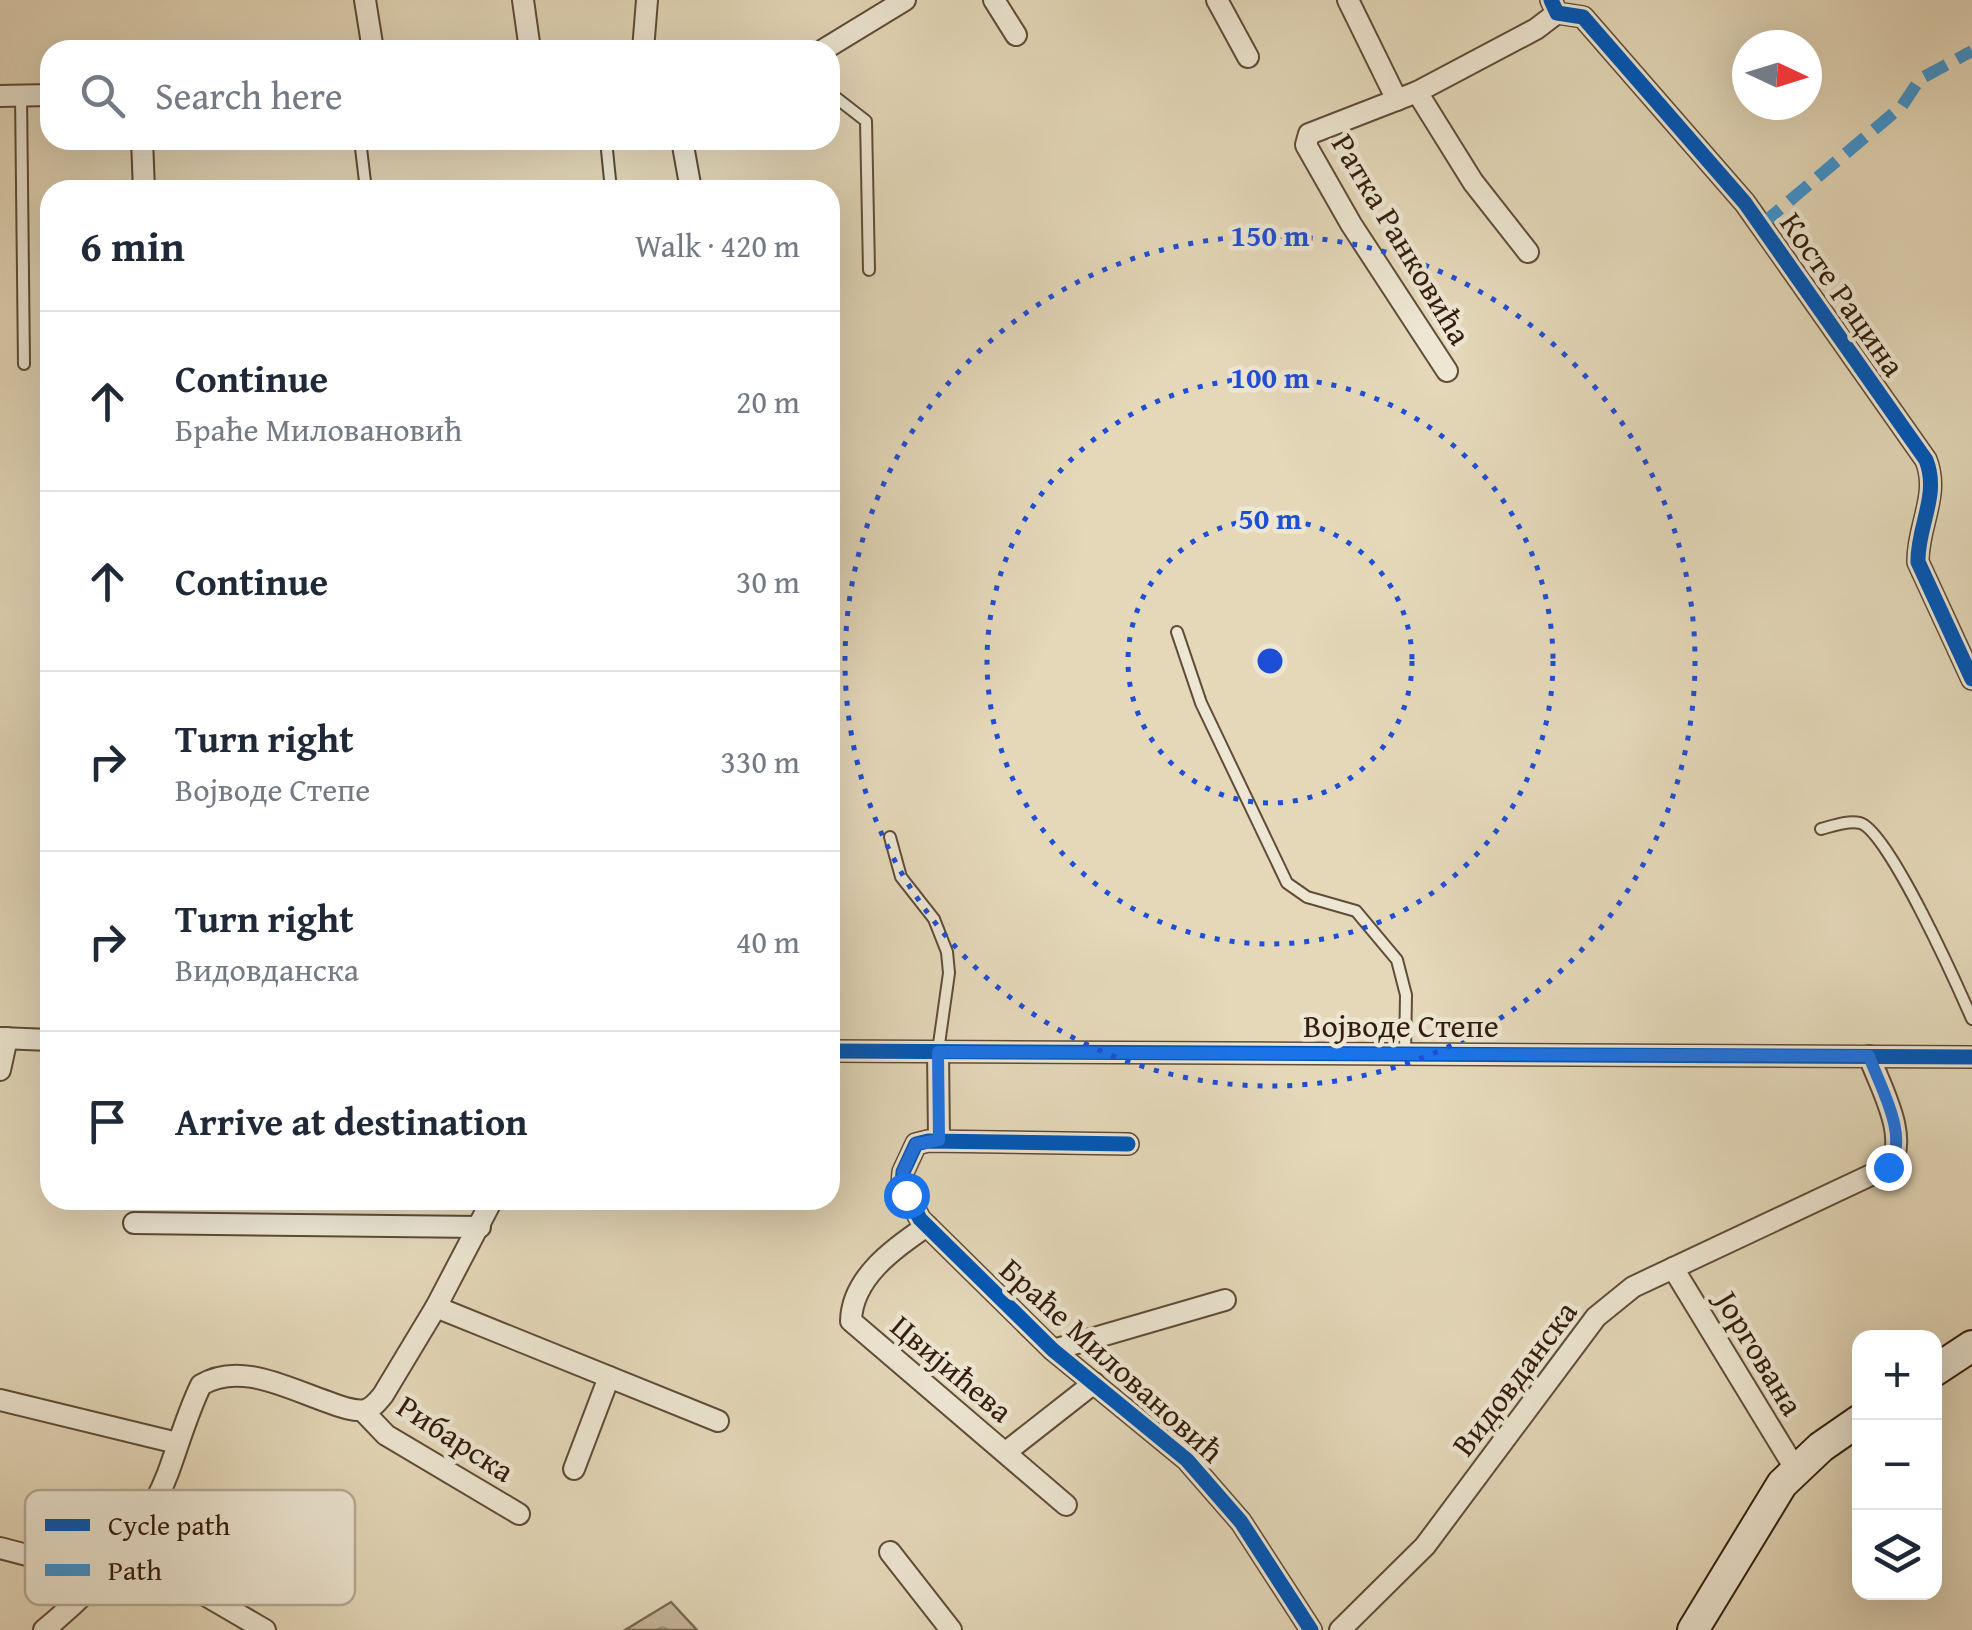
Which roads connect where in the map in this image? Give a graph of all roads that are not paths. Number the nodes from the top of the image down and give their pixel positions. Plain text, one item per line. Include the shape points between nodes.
1 (366, 0) edge
2 (523, 0) edge
3 (647, 0) edge
4 (904, 0) edge
5 (994, 0) edge
6 (1217, 0) edge
7 (1348, 0) edge
8 (1554, 6) edge
9 (1016, 35) dead end
10 (372, 40) edge
11 (529, 40) edge
12 (644, 40) edge
13 (839, 40) edge
14 (1248, 56) dead end
15 (40, 94) edge
16 (10, 95) edge
17 (1407, 96) junction
18 (840, 100) edge
19 (142, 150) edge
20 (361, 150) edge
21 (607, 150) edge
22 (684, 150) edge
23 (144, 180) edge
24 (365, 180) edge
25 (610, 180) edge
26 (689, 180) edge
27 (1528, 252) dead end
28 (868, 270) dead end
29 (24, 364) dead end
30 (1447, 370) dead end
31 (1177, 632) dead end
32 (1972, 680) edge
33 (1821, 829) dead end
34 (890, 837) dead end
35 (1972, 1019) edge
36 (4, 1038) edge
37 (40, 1040) edge
38 (840, 1052) edge
39 (938, 1052) junction
40 (1404, 1055) junction
41 (1869, 1056) junction
42 (1972, 1057) edge
43 (0, 1070) edge
44 (934, 1140) junction
45 (1128, 1144) dead end
46 (488, 1210) edge
47 (134, 1223) dead end
48 (926, 1226) junction
49 (480, 1227) junction
50 (1672, 1268) junction
51 (1225, 1300) dead end
52 (436, 1307) junction
53 (1972, 1346) edge
54 (1053, 1350) junction
55 (1942, 1366) edge
56 (609, 1377) junction
57 (1094, 1383) junction
58 (0, 1400) edge
59 (364, 1410) junction
60 (718, 1421) dead end
61 (1852, 1426) edge
62 (177, 1443) junction
63 (1006, 1452) junction
64 (574, 1469) dead end
65 (1796, 1470) junction
66 (160, 1490) edge
67 (1066, 1504) dead end
68 (519, 1514) dead end
69 (0, 1548) edge
70 (890, 1552) dead end
71 (25, 1554) edge
72 (71, 1605) edge
73 (222, 1605) edge
74 (44, 1630) edge
75 (265, 1630) edge
76 (951, 1630) edge
77 (1312, 1630) edge
78 (1340, 1630) edge
79 (1693, 1630) edge

1 - 10 street
2 - 11 street
3 - 12 street
4 - 13 street
5 - 9 street
6 - 14 street
7 - 17 street
8 - 17 street via 1536,28
8 - 32 street, Косте Рацина via 1583,17 1746,203 1926,460 1931,487 1918,562
15 - 16 street
16 - 29 lane
17 - 27 street
17 - 30 street, Ратка Ранковића via 1309,134 1306,145
18 - 28 lane via 866,120
19 - 23 street
20 - 24 lane
21 - 25 lane
22 - 26 street
31 - 40 lane via 1201,704 1287,883 1307,897 1356,911 1397,960 1406,995
33 - 35 lane via 1846,823 1868,828 1894,861
34 - 39 lane via 901,876 934,919 947,952
36 - 37 street
36 - 43 street
38 - 39 street, Војводе Степе
39 - 40 street, Војводе Степе
39 - 44 street
40 - 41 street, Војводе Степе
41 - 42 street, Војводе Степе
41 - 50 street, Видовданска via 1899,1144 1888,1167
44 - 45 street
44 - 48 street, Браће Миловановић via 916,1144 903,1172 902,1184
46 - 49 street
47 - 49 street
48 - 54 street, Браће Миловановић
48 - 63 street, Цвијићева via 889,1252 860,1288 851,1321
49 - 52 street
50 - 65 street, Јоргована
50 - 78 street, Видовданска via 1634,1287 1596,1318 1425,1546
51 - 54 street
52 - 56 street
52 - 59 street via 382,1395
53 - 55 street
54 - 57 street, Браће Миловановић
56 - 60 street
56 - 64 street
57 - 63 street
57 - 77 street, Браће Миловановић via 1215,1490
58 - 62 street
59 - 62 street via 255,1377 212,1378 201,1385
59 - 68 street, Рибарска via 386,1435
61 - 65 street
62 - 66 street
63 - 67 street, Цвијићева
65 - 79 street
69 - 71 street
70 - 76 street
72 - 74 street
73 - 75 street

